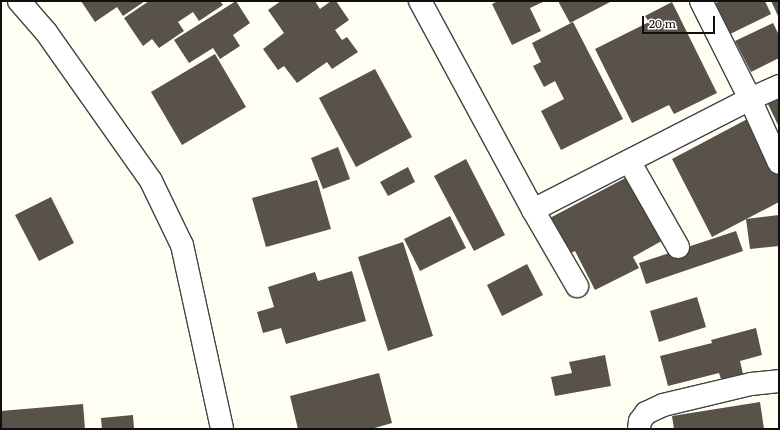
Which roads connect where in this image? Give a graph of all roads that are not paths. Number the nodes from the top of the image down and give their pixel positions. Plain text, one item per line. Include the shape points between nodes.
1 (19, 1) edge
2 (420, 1) edge
3 (701, 1) edge
4 (779, 86) edge
5 (750, 99) junction
6 (629, 161) junction
7 (779, 163) edge
8 (533, 210) junction
9 (678, 247) dead end
10 (577, 286) dead end
11 (779, 381) edge
12 (222, 429) edge
13 (639, 429) edge

1 - 12 street via 46,32 147,175 162,202 182,245
2 - 8 street
3 - 5 street
4 - 5 street
5 - 6 street
5 - 7 street
6 - 8 street
6 - 9 street
8 - 10 street
11 - 13 street via 750,384 663,405 646,413 640,421

